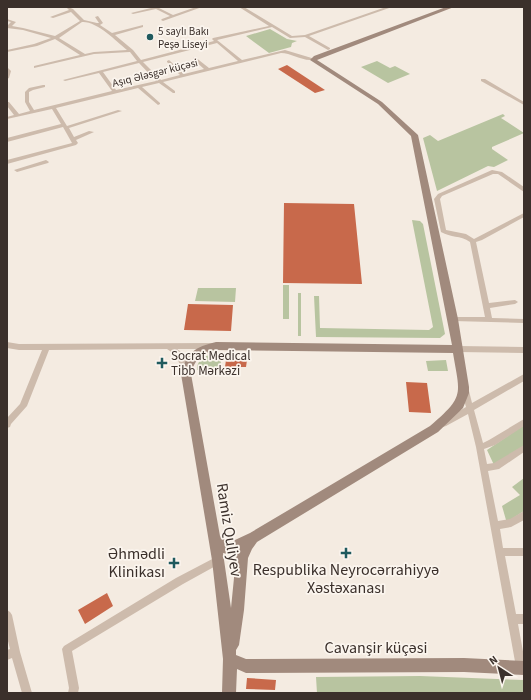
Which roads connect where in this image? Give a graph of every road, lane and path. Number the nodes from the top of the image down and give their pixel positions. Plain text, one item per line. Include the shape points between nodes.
1 (200, 7) edge
2 (241, 7) edge
3 (390, 7) edge
4 (443, 7) edge
5 (451, 7) edge
6 (70, 8) edge
7 (157, 8) edge
8 (133, 13) dead end
9 (172, 16) junction
10 (52, 17) dead end
11 (98, 17) dead end
12 (7, 20) edge
13 (163, 20) dead end
14 (83, 21) junction
15 (96, 25) junction
16 (142, 26) dead end
17 (273, 26) junction
18 (8, 27) edge
19 (111, 35) junction
20 (306, 36) junction
21 (56, 38) junction
22 (217, 42) junction
23 (330, 50) junction
24 (7, 51) edge
25 (131, 51) junction
26 (84, 55) junction
27 (195, 58) dead end
28 (311, 59) junction
29 (140, 60) junction
30 (169, 60) dead end
31 (241, 61) junction
32 (36, 67) dead end
33 (7, 69) edge
34 (207, 69) junction
35 (100, 71) junction
36 (182, 75) junction
37 (7, 78) edge
38 (65, 80) dead end
39 (483, 80) dead end
40 (159, 81) junction
41 (43, 86) dead end
42 (139, 86) junction
43 (115, 92) junction
44 (173, 92) dead end
45 (7, 103) edge
46 (158, 104) dead end
47 (524, 104) edge
48 (53, 107) junction
49 (120, 111) dead end
50 (33, 112) junction
51 (17, 115) junction
52 (7, 118) edge
53 (64, 127) junction
54 (91, 132) dead end
55 (412, 135) junction
56 (73, 139) junction
57 (7, 140) edge
58 (26, 157) junction
59 (7, 162) edge
60 (46, 162) dead end
61 (31, 166) junction
62 (17, 170) dead end
63 (524, 190) edge
64 (524, 215) edge
65 (438, 224) junction
66 (473, 241) junction
67 (515, 302) dead end
68 (486, 306) junction
69 (454, 319) junction
70 (489, 320) junction
71 (524, 321) edge
72 (7, 345) edge
73 (167, 346) junction
74 (216, 346) junction
75 (46, 347) junction
76 (430, 349) junction
77 (458, 349) junction
78 (524, 350) edge
79 (186, 374) junction
80 (524, 377) edge
81 (464, 387) junction
82 (471, 409) junction
83 (524, 422) edge
84 (7, 426) edge
85 (434, 429) junction
86 (480, 447) junction
87 (524, 448) edge
88 (484, 468) junction
89 (524, 515) edge
90 (495, 525) junction
91 (254, 537) junction
92 (214, 538) junction
93 (501, 552) junction
94 (524, 552) edge
95 (218, 560) junction
96 (7, 615) edge
97 (513, 619) junction
98 (524, 619) edge
99 (11, 654) edge
100 (230, 659) junction
101 (523, 668) edge
102 (27, 693) edge
103 (73, 693) edge
104 (229, 693) edge

1 - 9 street
2 - 17 street
3 - 20 street
4 - 23 main road
5 - 23 main road
6 - 10 street
6 - 14 street
7 - 8 street
7 - 9 street
9 - 13 street
11 - 15 street via 101,23
12 - 18 street via 14,22
14 - 15 street
14 - 21 street
15 - 19 street
16 - 19 street
17 - 20 street via 291,37
17 - 22 street via 214,38
18 - 21 street
19 - 25 street
20 - 23 street
21 - 24 street
21 - 26 street
22 - 29 street
22 - 31 street
23 - 28 main road
25 - 26 street
25 - 29 street
26 - 32 street
27 - 34 street
28 - 31 street, Aşıq Ələsgər küçəsi via 288,51
28 - 55 main road via 376,101
29 - 35 street
29 - 40 street
30 - 36 street
31 - 34 street, Aşıq Ələsgər küçəsi
33 - 37 street
34 - 36 street, Aşıq Ələsgər küçəsi
35 - 38 street
35 - 43 street
36 - 40 street, Aşıq Ələsgər küçəsi
39 - 47 street
40 - 42 street, Aşıq Ələsgər küçəsi
40 - 44 street
41 - 50 street via 27,92
42 - 43 street, Aşıq Ələsgər küçəsi
42 - 46 street
43 - 48 street, Aşıq Ələsgər küçəsi
45 - 51 street
48 - 50 street, Aşıq Ələsgər küçəsi
48 - 53 street
49 - 53 street
50 - 51 street, Aşıq Ələsgər küçəsi
51 - 52 street, Aşıq Ələsgər küçəsi
53 - 56 street
53 - 57 street
54 - 56 street
55 - 65 main road
55 - 76 main road via 451,331 447,343
56 - 58 street via 74,144
58 - 59 street
58 - 61 street
60 - 61 street
61 - 62 street
63 - 65 street via 500,173 490,172 438,197
64 - 66 street
65 - 66 street via 445,232 461,234
65 - 69 main road
66 - 68 street
67 - 68 street
68 - 70 street
69 - 70 street
69 - 77 main road
70 - 71 street
72 - 75 street
73 - 74 street
73 - 75 street
73 - 79 street via 180,354
74 - 76 main road
74 - 79 main road via 193,356
75 - 84 street via 23,406
76 - 77 main road
77 - 78 street
77 - 81 main road
79 - 92 main road, Ramiz Quliyev
80 - 82 street
81 - 82 street
81 - 85 main road via 459,404
82 - 85 street
82 - 86 street
83 - 86 street via 492,443
85 - 91 main road
86 - 88 street
87 - 88 street via 496,466
88 - 90 street
89 - 90 street via 513,523
90 - 93 street
91 - 92 main road via 228,549 220,547
91 - 95 main road
91 - 100 main road via 247,545 242,558
92 - 95 main road, Ramiz Quliyev
93 - 94 street
93 - 97 street
95 - 100 main road, Ramiz Quliyev
95 - 103 street via 190,574 113,623 66,649
96 - 99 street
97 - 98 street
97 - 101 street
99 - 102 street
100 - 101 main road, Cavanşir küçəsi via 246,666 464,665
100 - 104 main road, Ramiz Quliyev

